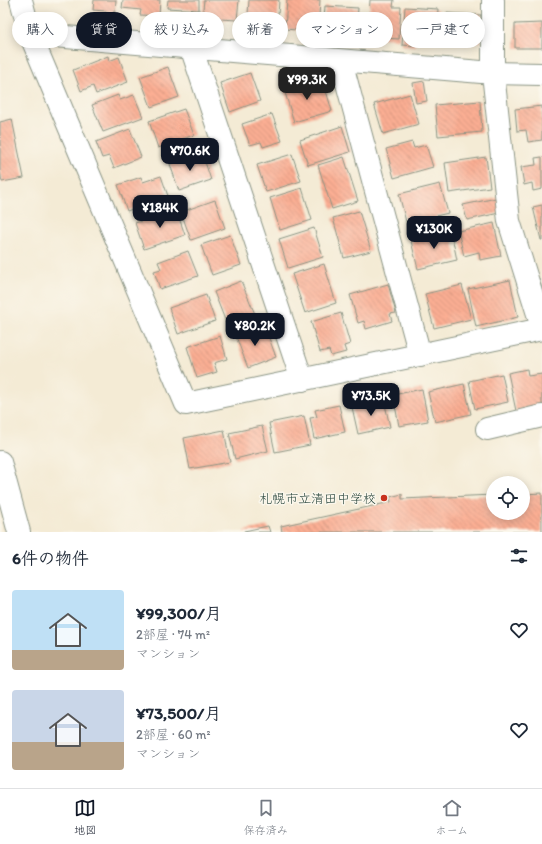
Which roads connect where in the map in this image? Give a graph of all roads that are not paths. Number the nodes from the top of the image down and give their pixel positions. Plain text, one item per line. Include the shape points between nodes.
1 (21, 0) edge
2 (493, 0) edge
3 (24, 12) edge
4 (68, 37) edge
5 (140, 43) edge
6 (36, 48) edge
7 (191, 48) edge
8 (202, 48) edge
9 (340, 61) junction
10 (493, 73) junction
11 (542, 74) edge
12 (542, 328) edge
13 (420, 356) junction
14 (302, 380) junction
15 (542, 416) edge
16 (487, 429) dead end
17 (0, 462) edge
18 (19, 532) edge

1 - 3 street
2 - 10 street
4 - 5 street
6 - 14 street via 186,404
7 - 14 street
8 - 9 street
9 - 10 street
9 - 13 street
10 - 11 street
10 - 12 street via 509,221
12 - 13 street
13 - 14 street
15 - 16 street
17 - 18 street

